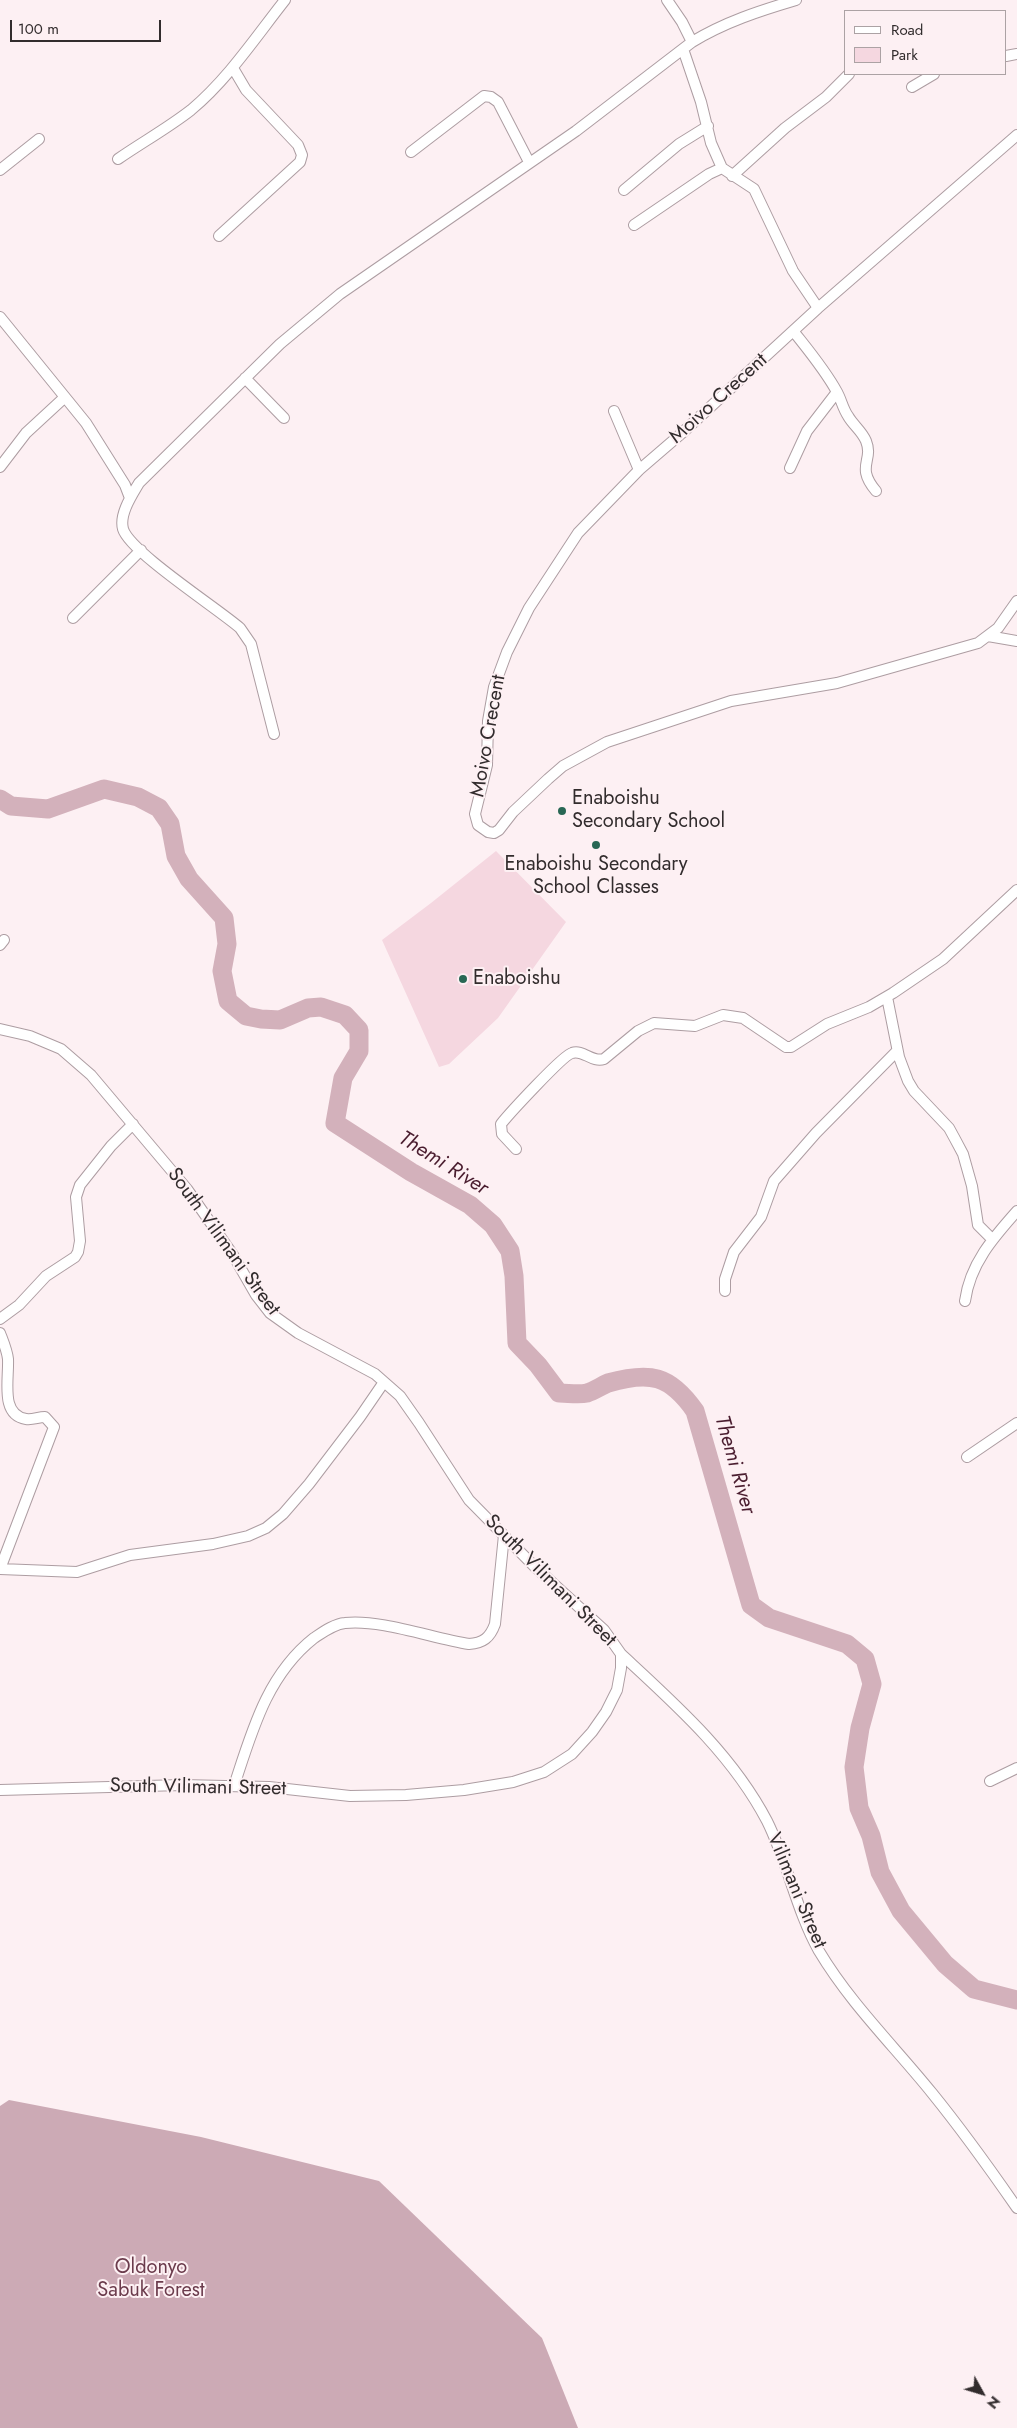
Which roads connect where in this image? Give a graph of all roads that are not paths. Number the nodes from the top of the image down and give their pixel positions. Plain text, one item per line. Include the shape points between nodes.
1 (285, 0) edge
2 (666, 0) edge
3 (796, 0) edge
4 (692, 42) junction
5 (683, 49) junction
6 (233, 68) junction
7 (848, 75) edge
8 (932, 75) edge
9 (912, 87) dead end
10 (708, 126) junction
11 (1017, 135) edge
12 (39, 139) dead end
13 (411, 152) dead end
14 (118, 159) dead end
15 (529, 162) junction
16 (722, 168) junction
17 (0, 170) edge
18 (732, 176) junction
19 (624, 190) dead end
20 (634, 225) dead end
21 (218, 236) dead end
22 (818, 308) junction
23 (1, 321) edge
24 (794, 332) junction
25 (245, 378) junction
26 (837, 392) junction
27 (65, 397) junction
28 (614, 411) dead end
29 (284, 418) dead end
30 (0, 467) edge
31 (790, 468) dead end
32 (639, 470) junction
33 (876, 491) dead end
34 (130, 498) junction
35 (141, 550) junction
36 (1017, 601) edge
37 (73, 618) dead end
38 (988, 636) junction
39 (1017, 641) edge
40 (274, 734) dead end
41 (1017, 890) edge
42 (887, 997) junction
43 (0, 1028) edge
44 (898, 1051) junction
45 (134, 1124) junction
46 (516, 1149) dead end
47 (1017, 1211) edge
48 (992, 1239) junction
49 (725, 1291) dead end
50 (965, 1301) dead end
51 (0, 1319) edge
52 (0, 1332) edge
53 (384, 1382) junction
54 (1017, 1423) edge
55 (967, 1457) dead end
56 (504, 1535) junction
57 (0, 1569) edge
58 (621, 1654) junction
59 (1017, 1768) edge
60 (990, 1781) dead end
61 (234, 1786) junction
62 (0, 1790) edge
63 (1017, 2208) edge

1 - 6 street
2 - 4 street
3 - 4 street via 737,18
4 - 5 street
5 - 10 street
5 - 15 street via 576,131
6 - 14 street via 190,111
6 - 21 street via 246,90 298,146 302,156 300,162
7 - 18 street
8 - 9 street
10 - 16 street via 711,144
10 - 19 street via 679,144
11 - 22 street, Moivo Crecent
12 - 17 street
13 - 15 street via 484,96 498,102
15 - 25 street via 340,294
16 - 18 street
16 - 20 street
18 - 22 street via 754,189 793,271
22 - 24 street, Moivo Crecent
23 - 27 street
24 - 26 street
24 - 32 street, Moivo Crecent
25 - 29 street
25 - 34 street via 139,483
26 - 31 street via 807,431
26 - 33 street via 848,416 867,443 865,475
27 - 30 street via 26,433
27 - 34 street via 86,423
28 - 32 street
32 - 38 street, Moivo Crecent via 578,533 529,608 507,652 494,687 488,721 487,765 475,814 478,826 488,832 499,830 532,792 563,766 607,742 731,701 838,683 978,643
34 - 35 street via 122,527
35 - 37 street
35 - 40 street via 240,628 251,644
36 - 38 street, Moivo Crecent via 998,628
38 - 39 street
41 - 42 street via 943,959
42 - 44 street
42 - 46 street via 827,1024 791,1047 786,1047 744,1018 723,1015 695,1026 654,1022 598,1061 572,1053 501,1124 502,1134
43 - 45 street, South Vilimani Street via 47,1042 70,1055 92,1075
44 - 48 street via 914,1091 949,1128 959,1146 972,1186 978,1225
44 - 49 street via 816,1133 774,1181 761,1217 734,1252 725,1279
45 - 51 street via 80,1185 76,1197 80,1241 75,1257 46,1276 19,1305
45 - 53 street, South Vilimani Street via 202,1210 270,1313 298,1333
47 - 48 street
48 - 50 street via 970,1277
52 - 57 street via 8,1359 6,1396 10,1412 24,1419 45,1417 54,1427
53 - 56 street, South Vilimani Street via 400,1396 469,1500
53 - 57 street via 309,1484 266,1528 248,1536 130,1556 77,1572
54 - 55 street
56 - 58 street, South Vilimani Street via 604,1630
56 - 61 street via 495,1624 488,1637 478,1644 469,1644 344,1623 321,1633 288,1662 274,1682 258,1714
58 - 61 street, South Vilimani Street via 617,1690 606,1712 572,1754 544,1772 513,1782 406,1795 350,1796 269,1786
58 - 63 street, Vilimani Street via 701,1731 751,1795 779,1847 806,1924 819,1950 860,2007 932,2093
59 - 60 street
61 - 62 street, South Vilimani Street via 121,1785

